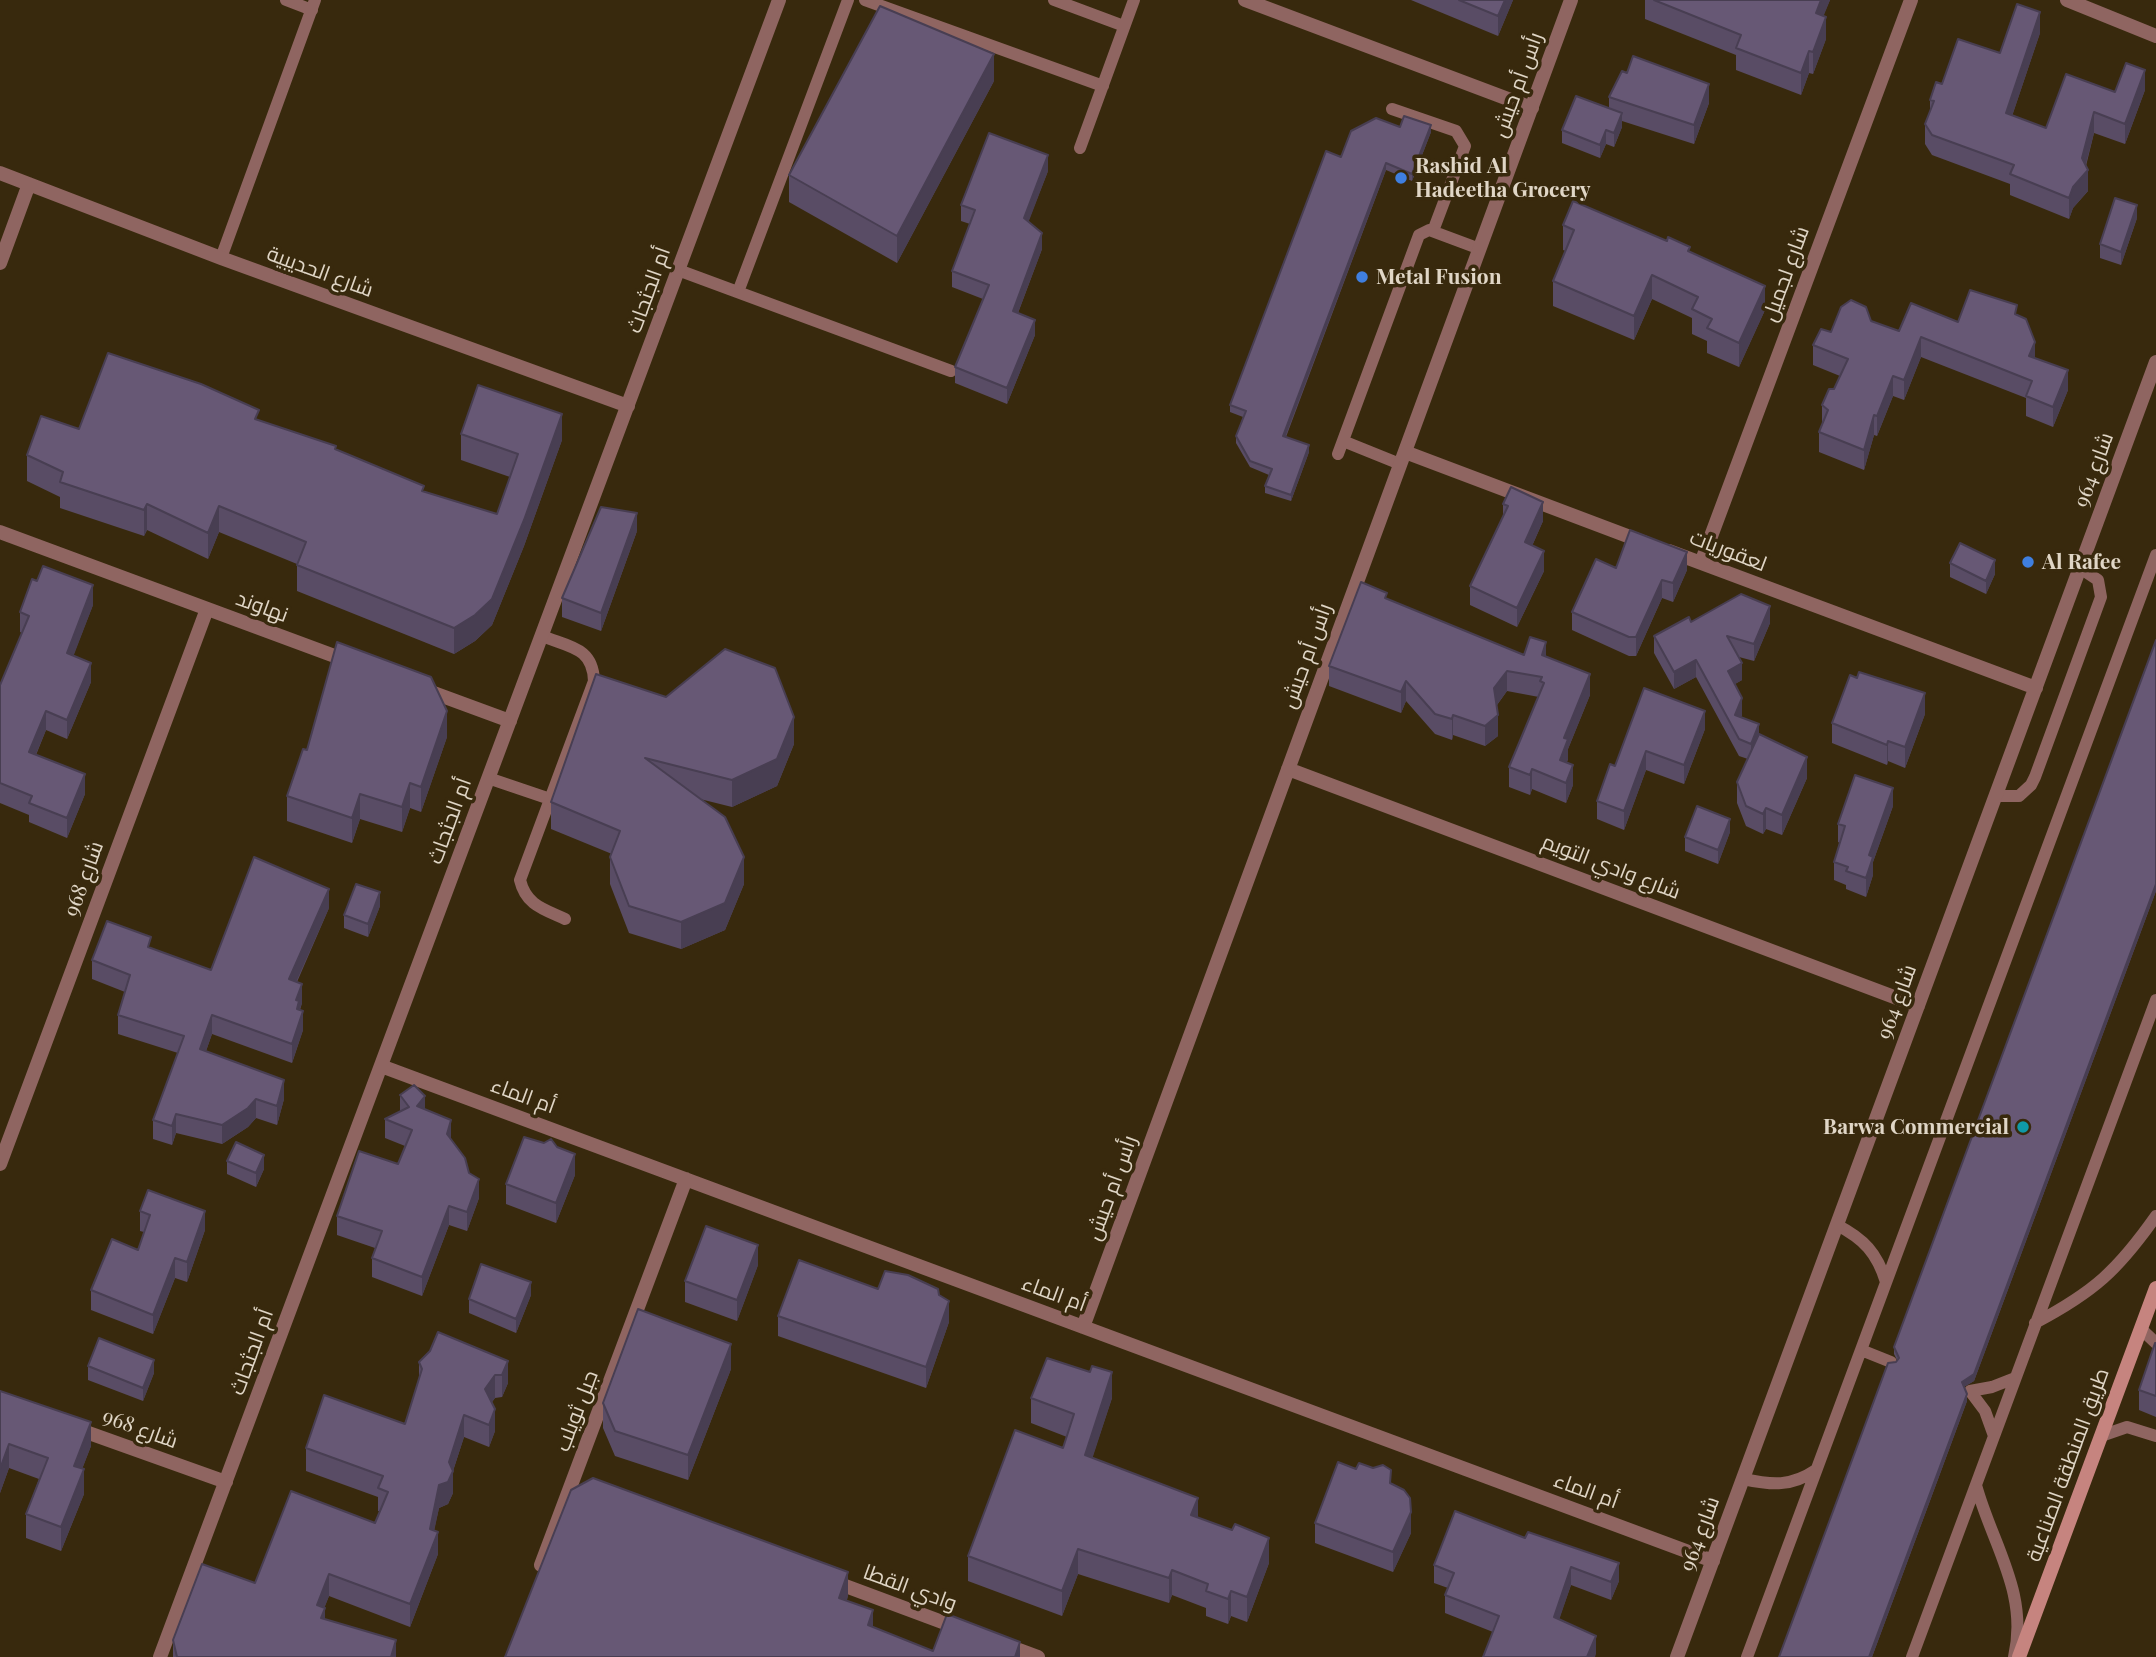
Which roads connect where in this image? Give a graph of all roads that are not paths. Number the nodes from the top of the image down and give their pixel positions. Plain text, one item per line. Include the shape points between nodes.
1 (285, 0) edge
2 (779, 0) edge
3 (848, 0) edge
4 (865, 0) edge
5 (1054, 0) edge
6 (1133, 0) edge
7 (1245, 0) edge
8 (1572, 0) edge
9 (1911, 0) edge
10 (2067, 0) edge
11 (314, 5) edge
12 (1124, 26) junction
13 (2156, 36) edge
14 (1103, 86) junction
15 (1532, 108) junction
16 (1392, 109) dead end
17 (1080, 148) dead end
18 (0, 173) edge
19 (29, 184) junction
20 (1433, 231) junction
21 (1480, 249) junction
22 (221, 258) junction
23 (0, 263) edge
24 (678, 271) junction
25 (738, 292) junction
26 (2156, 362) edge
27 (951, 371) dead end
28 (628, 406) junction
29 (1343, 441) junction
30 (1338, 454) dead end
31 (1403, 458) junction
32 (0, 532) edge
33 (2156, 555) edge
34 (1701, 563) junction
35 (2080, 568) junction
36 (207, 609) junction
37 (542, 636) junction
38 (359, 665) edge
39 (409, 684) edge
40 (2036, 688) junction
41 (510, 721) junction
42 (1288, 769) junction
43 (488, 778) junction
44 (1996, 796) junction
45 (550, 799) junction
46 (565, 919) dead end
47 (2156, 1000) edge
48 (1918, 1006) junction
49 (381, 1066) junction
50 (0, 1164) edge
51 (686, 1179) junction
52 (2156, 1216) edge
53 (1837, 1225) junction
54 (1886, 1282) junction
55 (2156, 1288) edge
56 (2035, 1323) junction
57 (1083, 1327) junction
58 (2141, 1329) junction
59 (2156, 1343) edge
60 (1861, 1350) junction
61 (1891, 1362) edge
62 (2015, 1378) junction
63 (63, 1423) edge
64 (1994, 1436) junction
65 (2101, 1436) junction
66 (2156, 1436) edge
67 (1817, 1469) junction
68 (1743, 1479) junction
69 (226, 1482) junction
70 (1976, 1485) junction
71 (1713, 1560) junction
72 (817, 1576) edge
73 (534, 1583) edge
74 (160, 1657) edge
75 (1038, 1657) edge
76 (1677, 1657) edge
77 (1746, 1657) edge
78 (1912, 1657) edge
79 (2016, 1657) edge

1 - 11 lane
2 - 24 street, أم الجثجاث
3 - 25 lane
4 - 14 lane
5 - 12 lane
6 - 12 lane
7 - 15 street
8 - 15 street, رأس أم حيش
9 - 34 street, شارع لجميل
10 - 13 street
11 - 22 lane
12 - 14 lane
14 - 17 lane
15 - 21 street, رأس أم حيش
16 - 20 lane via 1456,131 1465,146
18 - 19 street, شارع الحديبية
19 - 22 street, شارع الحديبية
19 - 23 street
20 - 21 lane
20 - 29 lane via 1422,232 1417,239
21 - 31 street, رأس أم حيش
22 - 28 street, شارع الحديبية
24 - 25 lane
24 - 28 street, أم الجثجاث
25 - 27 lane
26 - 35 street, شارع 964
28 - 37 street, أم الجثجاث
29 - 30 lane
29 - 31 lane
31 - 34 street, لعقوريات
31 - 42 street, رأس أم حيش
32 - 36 street, نهاوند
33 - 54 lane
34 - 40 street, لعقوريات
35 - 40 street, شارع 964
35 - 44 lane via 2101,586 2092,623 2031,785 2019,796
36 - 38 street, نهاوند
36 - 50 street, شارع 968
37 - 41 street, أم الجثجاث
37 - 45 lane via 586,654 593,665 594,681
39 - 41 street
40 - 44 street, شارع 964
41 - 43 street, أم الجثجاث
42 - 48 street, شارع وادي التويم
42 - 57 street, رأس أم حيش
43 - 45 lane
43 - 49 street, أم الجثجاث
44 - 48 street, شارع 964
45 - 46 lane via 520,880 524,895 534,905
47 - 56 lane
48 - 53 street, شارع 964
49 - 51 street, أم الماء
49 - 69 street, أم الجثجاث
51 - 57 street, أم الماء
51 - 73 street, جبل ثويلب via 578,1488
52 - 56 lane via 2130,1252 2094,1288
53 - 54 lane via 1866,1243 1880,1262
53 - 68 street, شارع 964
54 - 60 lane
55 - 58 street, طريق المنطقة الصناعية
56 - 62 lane
57 - 71 street, أم الماء
58 - 59 lane
58 - 65 street, طريق المنطقة الصناعية
60 - 61 lane
60 - 67 lane
62 - 64 lane
62 - 64 lane via 1970,1391 1985,1411
63 - 69 street, شارع 968
64 - 70 lane
65 - 66 lane via 2127,1427
65 - 79 street, طريق المنطقة الصناعية
67 - 68 lane via 1783,1485
67 - 77 lane
68 - 71 street, شارع 964
69 - 74 street, أم الجثجاث
70 - 78 lane
70 - 79 lane via 2016,1593 2020,1622
71 - 76 street, شارع 964
72 - 75 street, وادي القطا

